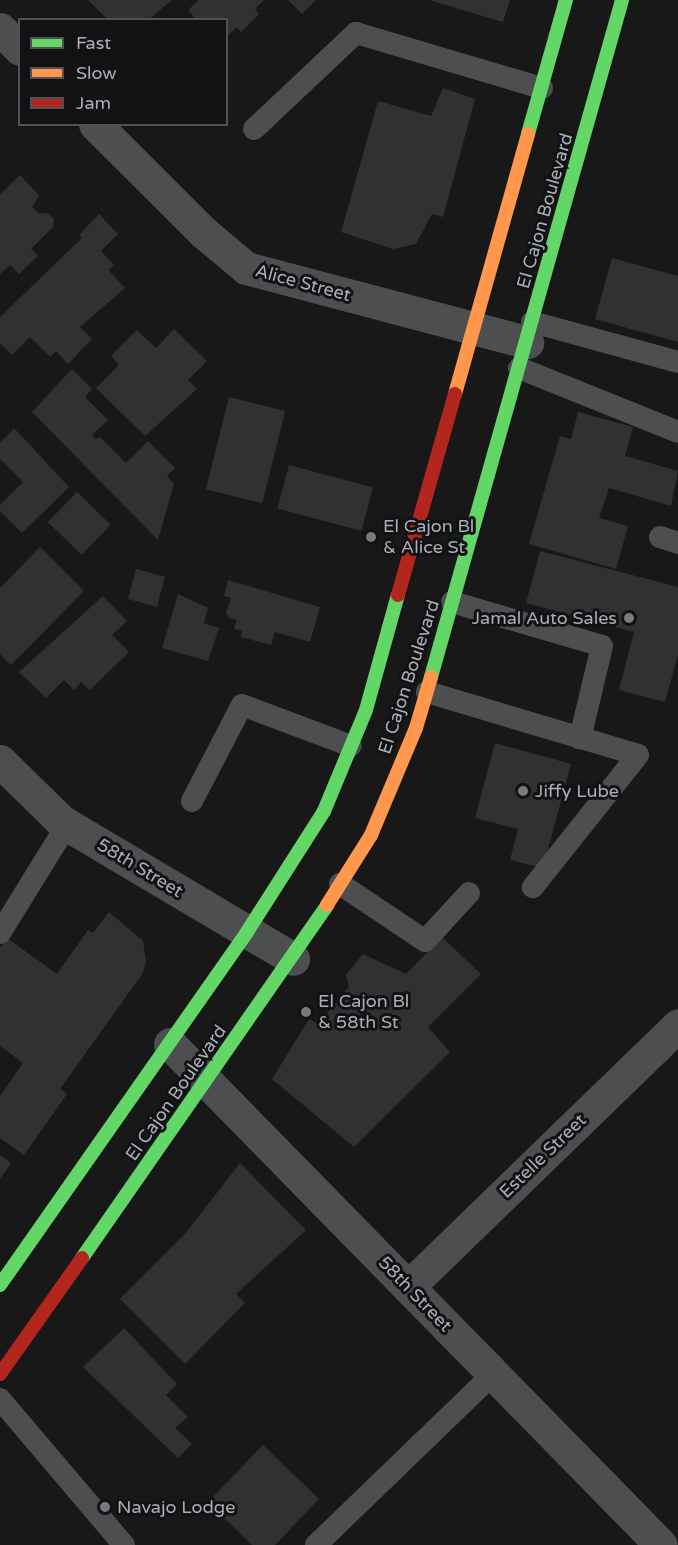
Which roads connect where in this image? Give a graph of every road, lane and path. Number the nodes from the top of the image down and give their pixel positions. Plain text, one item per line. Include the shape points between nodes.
1 (567, 0) edge
2 (622, 0) edge
3 (0, 29) edge
4 (18, 47) edge
5 (542, 88) junction
6 (97, 126) edge
7 (254, 129) dead end
8 (475, 329) junction
9 (526, 344) junction
10 (678, 362) edge
11 (678, 432) edge
12 (452, 603) junction
13 (427, 692) junction
14 (580, 738) junction
15 (351, 746) junction
16 (0, 761) edge
17 (192, 801) dead end
18 (67, 825) junction
19 (340, 884) junction
20 (533, 888) dead end
21 (469, 893) dead end
22 (248, 932) junction
23 (0, 933) edge
24 (293, 959) junction
25 (678, 1025) edge
26 (170, 1044) junction
27 (206, 1081) junction
28 (0, 1285) edge
29 (408, 1287) junction
30 (0, 1374) edge
31 (493, 1374) junction
32 (0, 1399) edge
33 (123, 1545) edge
34 (316, 1545) edge
35 (661, 1545) edge

1 - 5 main road, El Cajon Boulevard
2 - 9 main road, El Cajon Boulevard
3 - 4 street
5 - 7 lane via 356,33
5 - 8 main road, El Cajon Boulevard
6 - 8 street, Alice Street via 203,232 246,267
8 - 9 street, Alice Street
8 - 15 main road, El Cajon Boulevard via 366,710
9 - 10 lane
9 - 11 lane
9 - 12 main road, El Cajon Boulevard
12 - 13 main road, El Cajon Boulevard
12 - 14 lane via 602,646
13 - 14 lane
13 - 19 main road, El Cajon Boulevard via 371,835
14 - 20 lane via 638,755
15 - 17 lane via 242,705
15 - 22 main road, El Cajon Boulevard via 324,811
16 - 18 street, 58th Street
18 - 22 street, 58th Street
18 - 23 lane
19 - 21 lane via 425,941
19 - 24 main road, El Cajon Boulevard
22 - 24 street, 58th Street
22 - 26 main road, El Cajon Boulevard
24 - 27 main road, El Cajon Boulevard
25 - 29 street, Estelle Street
26 - 27 street, 58th Street
26 - 28 main road, El Cajon Boulevard
27 - 29 street, 58th Street
27 - 30 main road, El Cajon Boulevard
29 - 31 street, 58th Street
31 - 34 lane
31 - 35 street, 58th Street
32 - 33 lane

